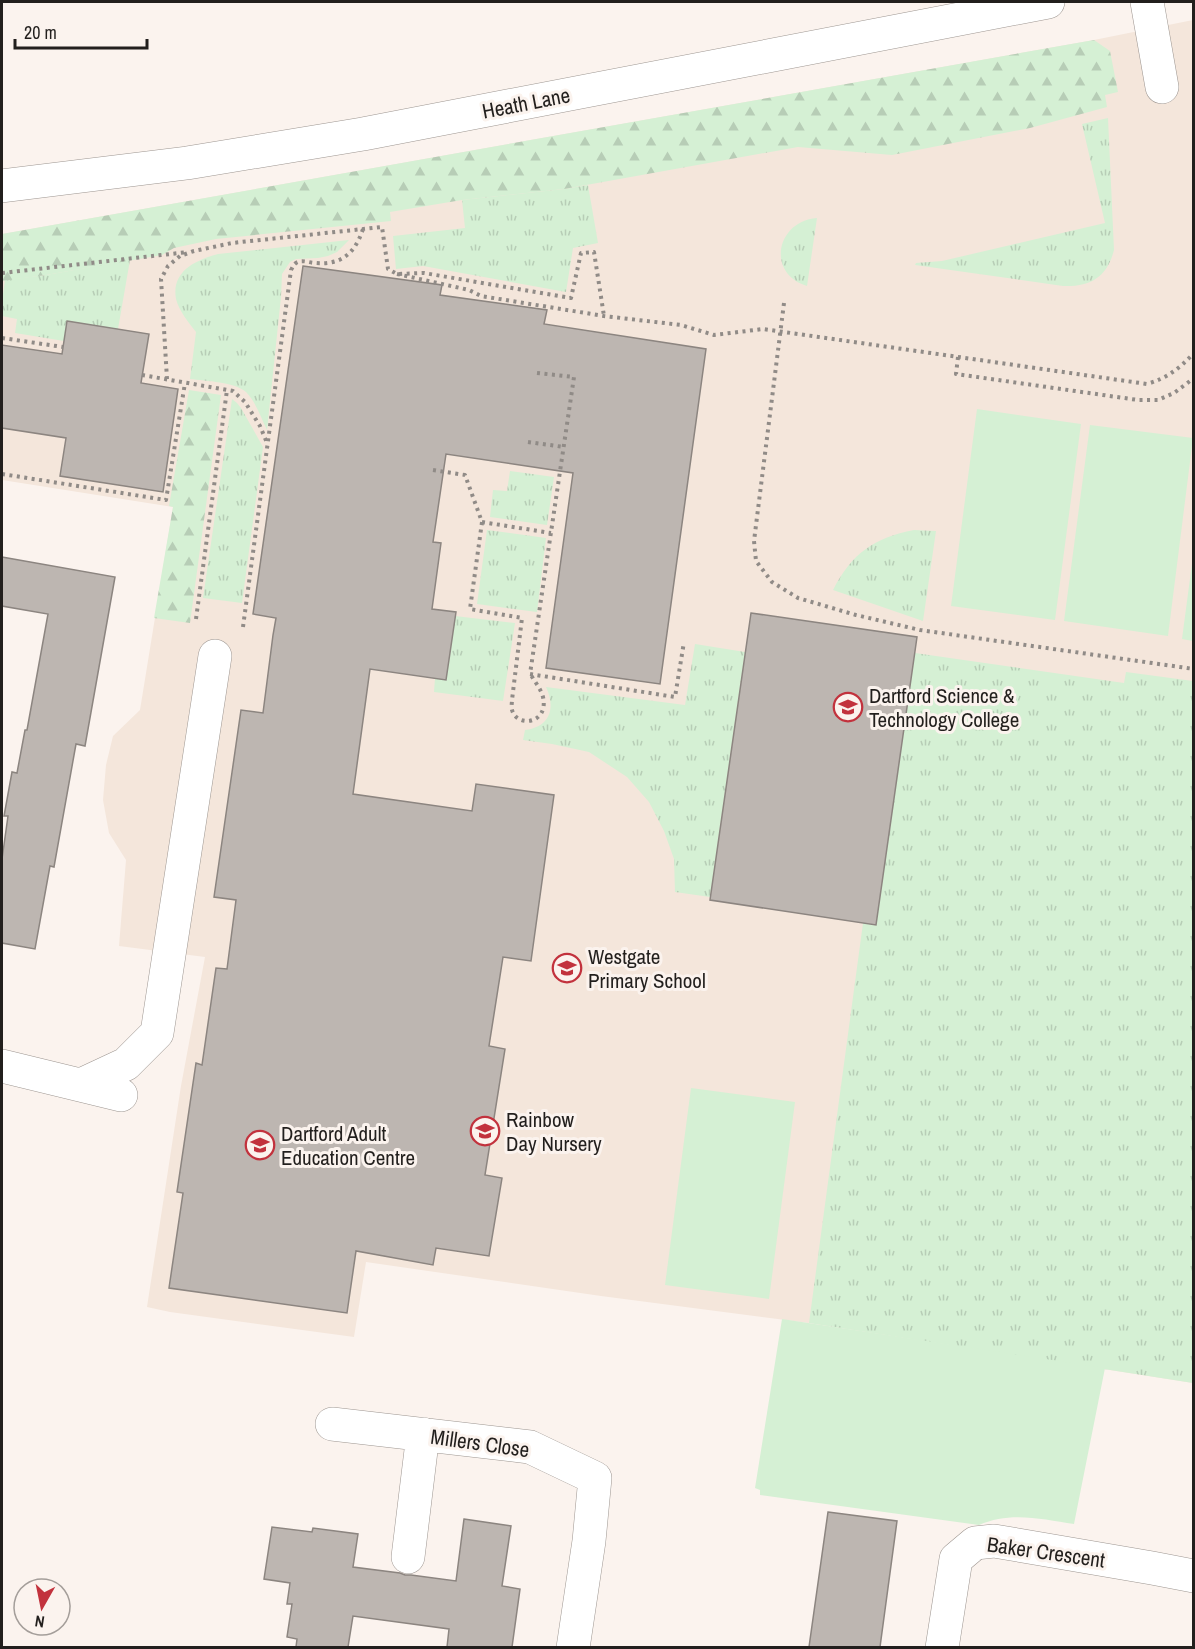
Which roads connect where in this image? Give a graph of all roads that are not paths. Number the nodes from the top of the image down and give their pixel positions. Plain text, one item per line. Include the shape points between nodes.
1 (1048, 2) edge
2 (1147, 2) edge
3 (1162, 87) dead end
4 (2, 186) edge
5 (215, 656) dead end
6 (2, 1066) edge
7 (81, 1084) junction
8 (121, 1095) dead end
9 (332, 1424) dead end
10 (423, 1434) junction
11 (408, 1557) dead end
12 (1194, 1576) edge
13 (573, 1647) edge
14 (942, 1647) edge

1 - 4 street, Heath Lane via 363,134 187,163
2 - 3 street
5 - 7 street via 158,1033 126,1064
6 - 7 street
7 - 8 street
9 - 10 street, Millers Close
10 - 11 street
10 - 13 street, Millers Close via 531,1447 595,1478
12 - 14 street, Baker Crescent via 994,1541 975,1543 956,1559

